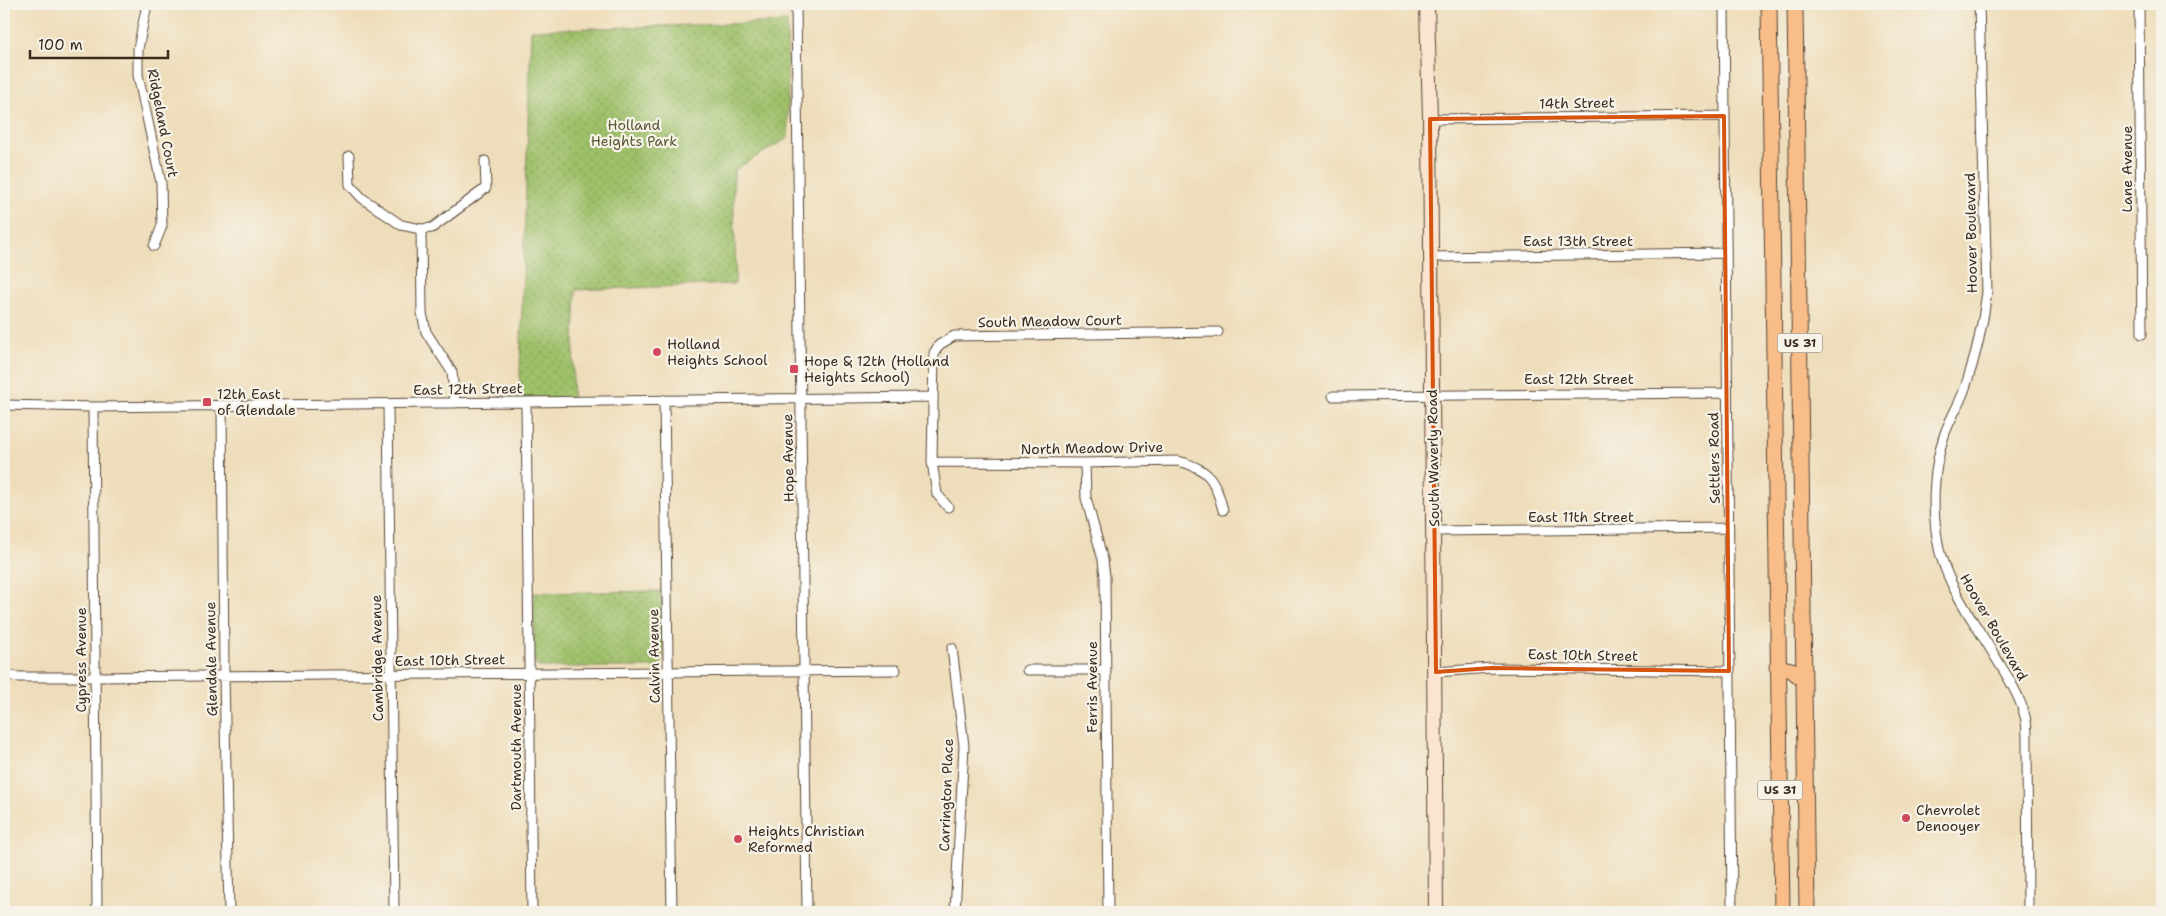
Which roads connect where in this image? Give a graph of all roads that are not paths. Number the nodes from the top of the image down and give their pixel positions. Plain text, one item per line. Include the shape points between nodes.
1 (147, 4) edge
2 (796, 4) edge
3 (1427, 4) edge
4 (1724, 4) edge
5 (1769, 4) edge
6 (1796, 4) edge
7 (1980, 4) edge
8 (2140, 4) edge
9 (1770, 110) junction
10 (1797, 110) junction
11 (1724, 116) junction
12 (1430, 119) junction
13 (349, 156) dead end
14 (485, 161) dead end
15 (421, 229) junction
16 (154, 246) dead end
17 (1726, 253) junction
18 (1431, 257) junction
19 (1218, 332) dead end
20 (2142, 334) dead end
21 (1726, 392) junction
22 (1432, 394) junction
23 (1333, 396) dead end
24 (933, 397) junction
25 (800, 398) junction
26 (664, 400) junction
27 (526, 402) junction
28 (455, 403) junction
29 (388, 404) junction
30 (4, 406) edge
31 (222, 406) junction
32 (93, 408) junction
33 (932, 462) junction
34 (1085, 463) junction
35 (948, 507) dead end
36 (1223, 510) dead end
37 (1729, 528) junction
38 (1434, 531) junction
39 (952, 648) dead end
40 (1777, 667) junction
41 (896, 670) dead end
42 (1027, 670) dead end
43 (1105, 670) junction
44 (805, 671) junction
45 (1730, 671) junction
46 (1436, 672) junction
47 (530, 673) junction
48 (668, 673) junction
49 (4, 674) edge
50 (391, 674) junction
51 (224, 675) junction
52 (94, 677) junction
53 (1804, 682) junction
54 (97, 912) edge
55 (229, 912) edge
56 (394, 912) edge
57 (532, 912) edge
58 (672, 912) edge
59 (807, 912) edge
60 (956, 912) edge
61 (1108, 912) edge
62 (1436, 912) edge
63 (1732, 912) edge
64 (1782, 912) edge
65 (1807, 912) edge
66 (2028, 912) edge

1 - 16 street, Ridgeland Court via 138,49 138,75 161,183 162,226
2 - 25 street, Hope Avenue
3 - 12 main road, South Waverly Road
4 - 11 street, Settlers Road
5 - 9 highway, US 31
6 - 10 highway, US 31
7 - 66 street, Hoover Boulevard via 1987,292 1973,364 1944,435 1934,494 1935,523 1940,553 1961,603 2010,681 2026,720
8 - 20 street, Lane Avenue
9 - 10 highway
9 - 40 highway, US 31
10 - 53 highway, US 31
11 - 12 street, 14th Street
11 - 17 street, Settlers Road
12 - 18 main road, South Waverly Road
13 - 15 street via 350,185 362,198 401,224
14 - 15 street via 486,188 432,228
15 - 28 street via 422,313 426,332 452,372
17 - 18 street, East 13th Street
17 - 21 street, Settlers Road
18 - 22 main road, South Waverly Road
19 - 24 street, South Meadow Court via 954,336 939,344 934,353
21 - 22 street, East 12th Street
21 - 37 street, Settlers Road
22 - 23 street, East 12th Street
22 - 38 main road, South Waverly Road
24 - 25 street, East 12th Street
24 - 33 street, South Meadow Court
25 - 26 street, East 12th Street
25 - 44 street, Hope Avenue
26 - 27 street, East 12th Street
26 - 48 street, Calvin Avenue
27 - 28 street, East 12th Street
27 - 47 street, Dartmouth Avenue
28 - 29 street, East 12th Street
29 - 31 street, East 12th Street
29 - 50 street, Cambridge Avenue
30 - 32 street, East 12th Street
31 - 32 street, East 12th Street
31 - 51 street, Glendale Avenue
32 - 52 street, Cypress Avenue
33 - 34 street, North Meadow Drive
33 - 35 street, South Meadow Court via 937,494
34 - 36 street, North Meadow Drive via 1178,461 1192,464 1214,483
34 - 43 street, Ferris Avenue via 1086,498 1106,577
37 - 38 street, East 11th Street
37 - 45 street, Settlers Road
38 - 46 main road, South Waverly Road
39 - 60 street, Carrington Place via 964,746
40 - 53 highway via 1792,670
40 - 64 highway, US 31
41 - 44 street, East 10th Street
42 - 43 street
43 - 61 street, Ferris Avenue
44 - 48 street, East 10th Street
44 - 59 street, Hope Avenue
45 - 46 street, East 10th Street via 1491,668
45 - 63 street, Settlers Road
46 - 62 main road, South Waverly Road
47 - 48 street, East 10th Street
47 - 50 street, East 10th Street
47 - 57 street, Dartmouth Avenue
48 - 58 street, Calvin Avenue
49 - 52 street, East 10th Street via 17,677
50 - 51 street, East 10th Street
50 - 56 street, Cambridge Avenue
51 - 52 street, East 10th Street
51 - 55 street, Glendale Avenue
52 - 54 street, Cypress Avenue
53 - 65 highway, US 31

